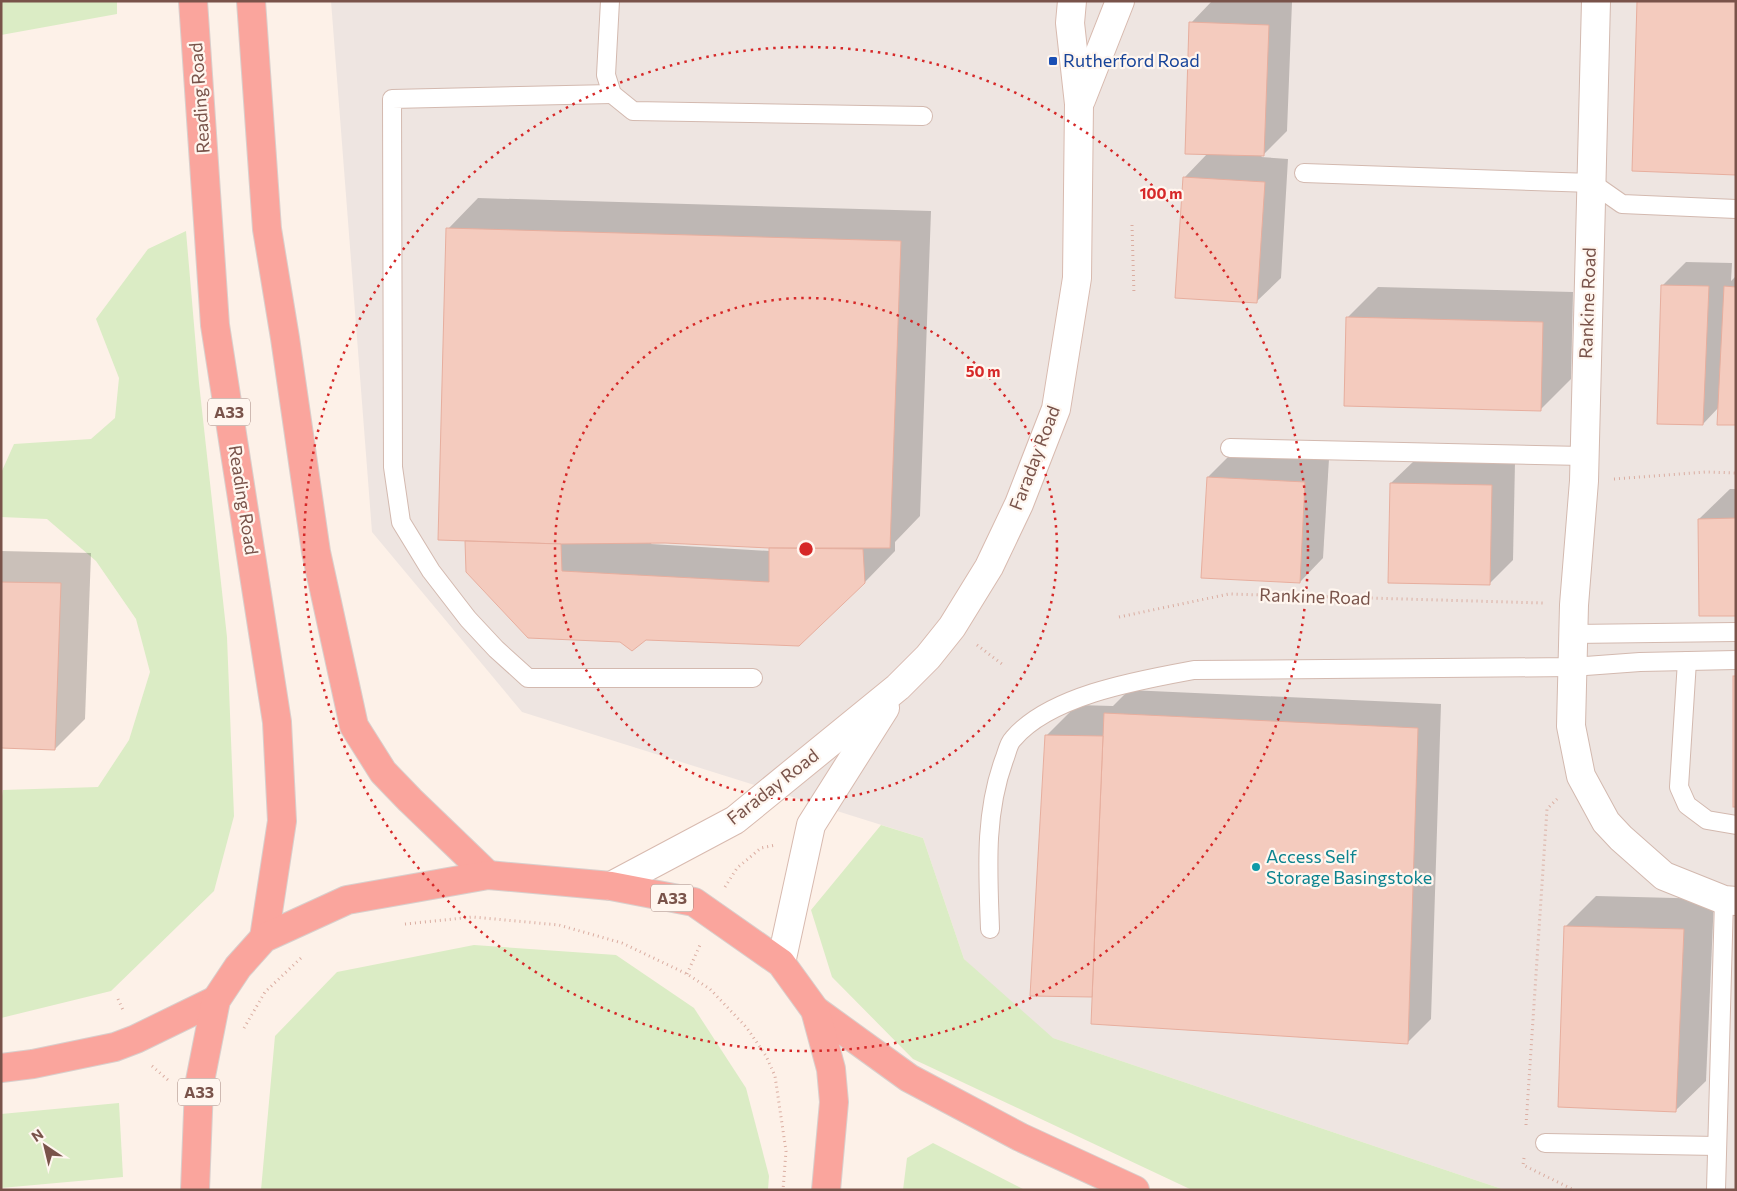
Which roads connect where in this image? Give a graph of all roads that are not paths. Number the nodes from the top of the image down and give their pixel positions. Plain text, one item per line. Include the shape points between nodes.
1 (193, 1) edge
2 (251, 1) edge
3 (610, 1) edge
4 (1072, 1) edge
5 (1120, 1) edge
6 (1596, 1) edge
7 (612, 94) junction
8 (1080, 104) junction
9 (924, 116) dead end
10 (1304, 173) dead end
11 (1592, 183) junction
12 (1736, 209) edge
13 (1230, 448) dead end
14 (1583, 468) junction
15 (1736, 632) edge
16 (1573, 634) junction
17 (1736, 660) edge
18 (1687, 661) junction
19 (1572, 667) junction
20 (754, 678) dead end
21 (898, 687) junction
22 (1736, 825) edge
23 (488, 874) junction
24 (611, 886) junction
25 (1730, 901) edge
26 (990, 928) dead end
27 (264, 938) junction
28 (781, 963) junction
29 (216, 1000) junction
30 (815, 1010) junction
31 (1, 1068) edge
32 (1545, 1142) dead end
33 (1717, 1146) junction
34 (195, 1188) edge
35 (826, 1190) edge
36 (1134, 1190) edge
37 (1716, 1190) edge

1 - 27 highway, Reading Road / A33 via 215,325 277,722 282,821
2 - 23 highway via 267,229 316,552 354,726 384,772
3 - 7 lane via 606,75
4 - 8 street, Faraday Road via 1070,24
5 - 8 street, Faraday Road
6 - 11 street, Rankine Road
7 - 9 lane via 633,111
7 - 20 lane via 392,99 393,467 401,522 431,571 468,620 528,678
8 - 21 street, Faraday Road via 1077,278 1056,409 1019,504 988,567 952,627
10 - 11 lane
11 - 12 lane via 1622,204
11 - 14 street, Rankine Road
13 - 14 lane
14 - 16 street, Rankine Road
15 - 16 lane
16 - 19 street, Rankine Road
17 - 18 lane
18 - 19 lane
18 - 22 lane via 1679,788 1687,805 1707,820
19 - 25 street, Rankine Road via 1571,726 1581,776 1606,822 1664,876
19 - 26 lane via 1194,670 1136,681 1079,698 1036,718 1012,740 1002,765 988,841
21 - 24 street, Faraday Road via 735,820
21 - 28 street, Faraday Road via 812,825
23 - 24 highway, A33
23 - 27 highway, A33 via 347,900
24 - 28 highway, A33 via 694,902
25 - 33 lane
27 - 29 highway, A33 via 238,967
28 - 30 highway, A33
29 - 31 highway via 115,1047
29 - 34 highway, A33 via 199,1086
30 - 35 highway, A33 via 831,1069 834,1102
30 - 36 highway via 909,1078 1020,1137
32 - 33 lane
33 - 37 lane

